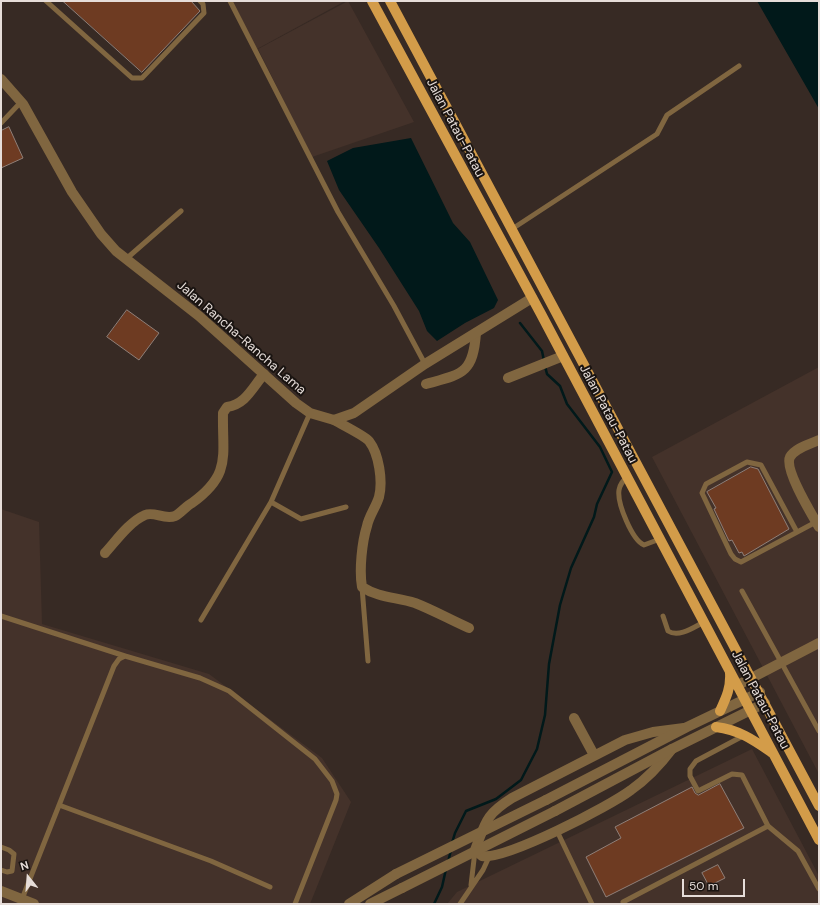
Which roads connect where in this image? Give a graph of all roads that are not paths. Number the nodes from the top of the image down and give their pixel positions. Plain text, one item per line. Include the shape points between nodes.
1 (46, 1) edge
2 (200, 1) edge
3 (230, 1) edge
4 (372, 1) edge
5 (390, 1) edge
6 (739, 66) dead end
7 (1, 79) edge
8 (21, 102) junction
9 (1, 123) edge
10 (181, 211) dead end
11 (512, 229) junction
12 (126, 259) junction
13 (532, 298) junction
14 (476, 333) junction
15 (563, 356) junction
16 (425, 364) junction
17 (264, 374) junction
18 (508, 378) dead end
19 (426, 384) dead end
20 (310, 414) junction
21 (334, 420) junction
22 (819, 440) edge
23 (627, 477) junction
24 (271, 502) junction
25 (346, 507) dead end
26 (818, 523) edge
27 (797, 532) junction
28 (660, 539) junction
29 (105, 553) dead end
30 (362, 587) junction
31 (742, 591) dead end
32 (1, 616) edge
33 (663, 616) dead end
34 (201, 620) dead end
35 (704, 622) junction
36 (468, 628) dead end
37 (819, 643) edge
38 (125, 656) junction
39 (368, 661) dead end
40 (782, 663) junction
41 (730, 670) junction
42 (752, 679) junction
43 (738, 685) junction
44 (760, 692) junction
45 (746, 699) junction
46 (765, 703) junction
47 (750, 709) junction
48 (720, 711) junction
49 (574, 718) dead end
50 (687, 727) junction
51 (716, 727) junction
52 (819, 731) edge
53 (745, 735) junction
54 (672, 749) junction
55 (773, 753) junction
56 (594, 755) junction
57 (59, 805) junction
58 (819, 806) edge
59 (768, 826) junction
60 (557, 831) junction
61 (819, 840) edge
62 (1, 847) edge
63 (475, 850) junction
64 (489, 857) junction
65 (1, 870) edge
66 (471, 886) junction
67 (270, 887) dead end
68 (819, 889) edge
69 (1, 891) edge
70 (21, 902) edge
71 (623, 902) dead end
72 (34, 904) edge
73 (295, 904) edge
74 (349, 904) edge
75 (370, 904) edge
76 (460, 904) edge
77 (592, 904) edge

1 - 2 lane via 132,78 142,78 204,13
3 - 16 lane via 338,212
4 - 13 main road, Jalan Patau-Patau
5 - 11 main road, Jalan Patau-Patau
6 - 11 lane via 667,115 657,134
7 - 8 street, Jalan Rancha-Rancha Lama
8 - 9 lane
8 - 12 street, Jalan Rancha-Rancha Lama via 72,192 101,234 116,252
10 - 12 lane
11 - 42 main road, Jalan Patau-Patau
12 - 17 street, Jalan Rancha-Rancha Lama via 199,316
13 - 14 street
13 - 15 main road, Jalan Patau-Patau
14 - 16 street
14 - 19 street via 475,352 470,364 452,377
15 - 18 street
15 - 23 main road, Jalan Patau-Patau
16 - 21 street via 354,413
17 - 20 street, Jalan Rancha-Rancha Lama
17 - 29 street via 245,400 237,406 227,407 223,413 223,463 213,485 175,516 164,518 147,514 138,519
20 - 21 street, Jalan Rancha-Rancha Lama
20 - 24 lane
21 - 30 street, Jalan Rancha-Rancha Lama via 368,440 376,457 380,477 379,496 364,537 360,572
22 - 26 street via 795,451 789,465
23 - 28 main road, Jalan Patau-Patau
23 - 28 lane via 620,485 619,494 630,528 638,542 644,545
24 - 25 lane via 301,519
24 - 34 lane
26 - 27 lane
27 - 27 lane via 761,465 757,463 747,462 703,488 702,493 731,554 741,562
28 - 35 main road, Jalan Patau-Patau
30 - 36 street via 383,597 414,603
30 - 39 lane
31 - 40 lane
32 - 38 lane
33 - 35 lane via 668,631 674,634
35 - 41 main road, Jalan Patau-Patau
37 - 40 street
38 - 57 lane via 114,666
38 - 73 lane via 200,678 229,691 310,754 332,781 337,794 336,800
40 - 42 street
40 - 52 lane
41 - 43 main road, Jalan Patau-Patau
41 - 48 main road via 731,683
42 - 43 street
42 - 44 main road, Jalan Patau-Patau
43 - 45 main road, Jalan Patau-Patau
44 - 45 street
44 - 46 main road, Jalan Patau-Patau
45 - 47 main road, Jalan Patau-Patau
45 - 48 street
46 - 47 street
46 - 58 main road, Jalan Patau-Patau
47 - 51 street
47 - 55 main road, Jalan Patau-Patau
48 - 50 street
49 - 56 street
50 - 56 street via 653,732 625,740
50 - 74 street, bridge via 396,874
51 - 53 main road via 732,729
51 - 54 street
53 - 55 main road
53 - 59 lane via 692,765 689,773 698,791 739,773
54 - 60 street via 659,767 630,791
54 - 75 street, bridge
55 - 61 main road, Jalan Patau-Patau
56 - 63 street via 495,809 486,821
57 - 67 lane via 211,861
57 - 70 lane
59 - 68 lane via 798,850
59 - 71 lane
60 - 64 street via 505,854
60 - 77 lane
62 - 65 lane via 9,850 15,858 12,871
63 - 64 street via 482,856
63 - 66 lane
64 - 66 lane
66 - 76 lane
69 - 70 street
70 - 72 street

